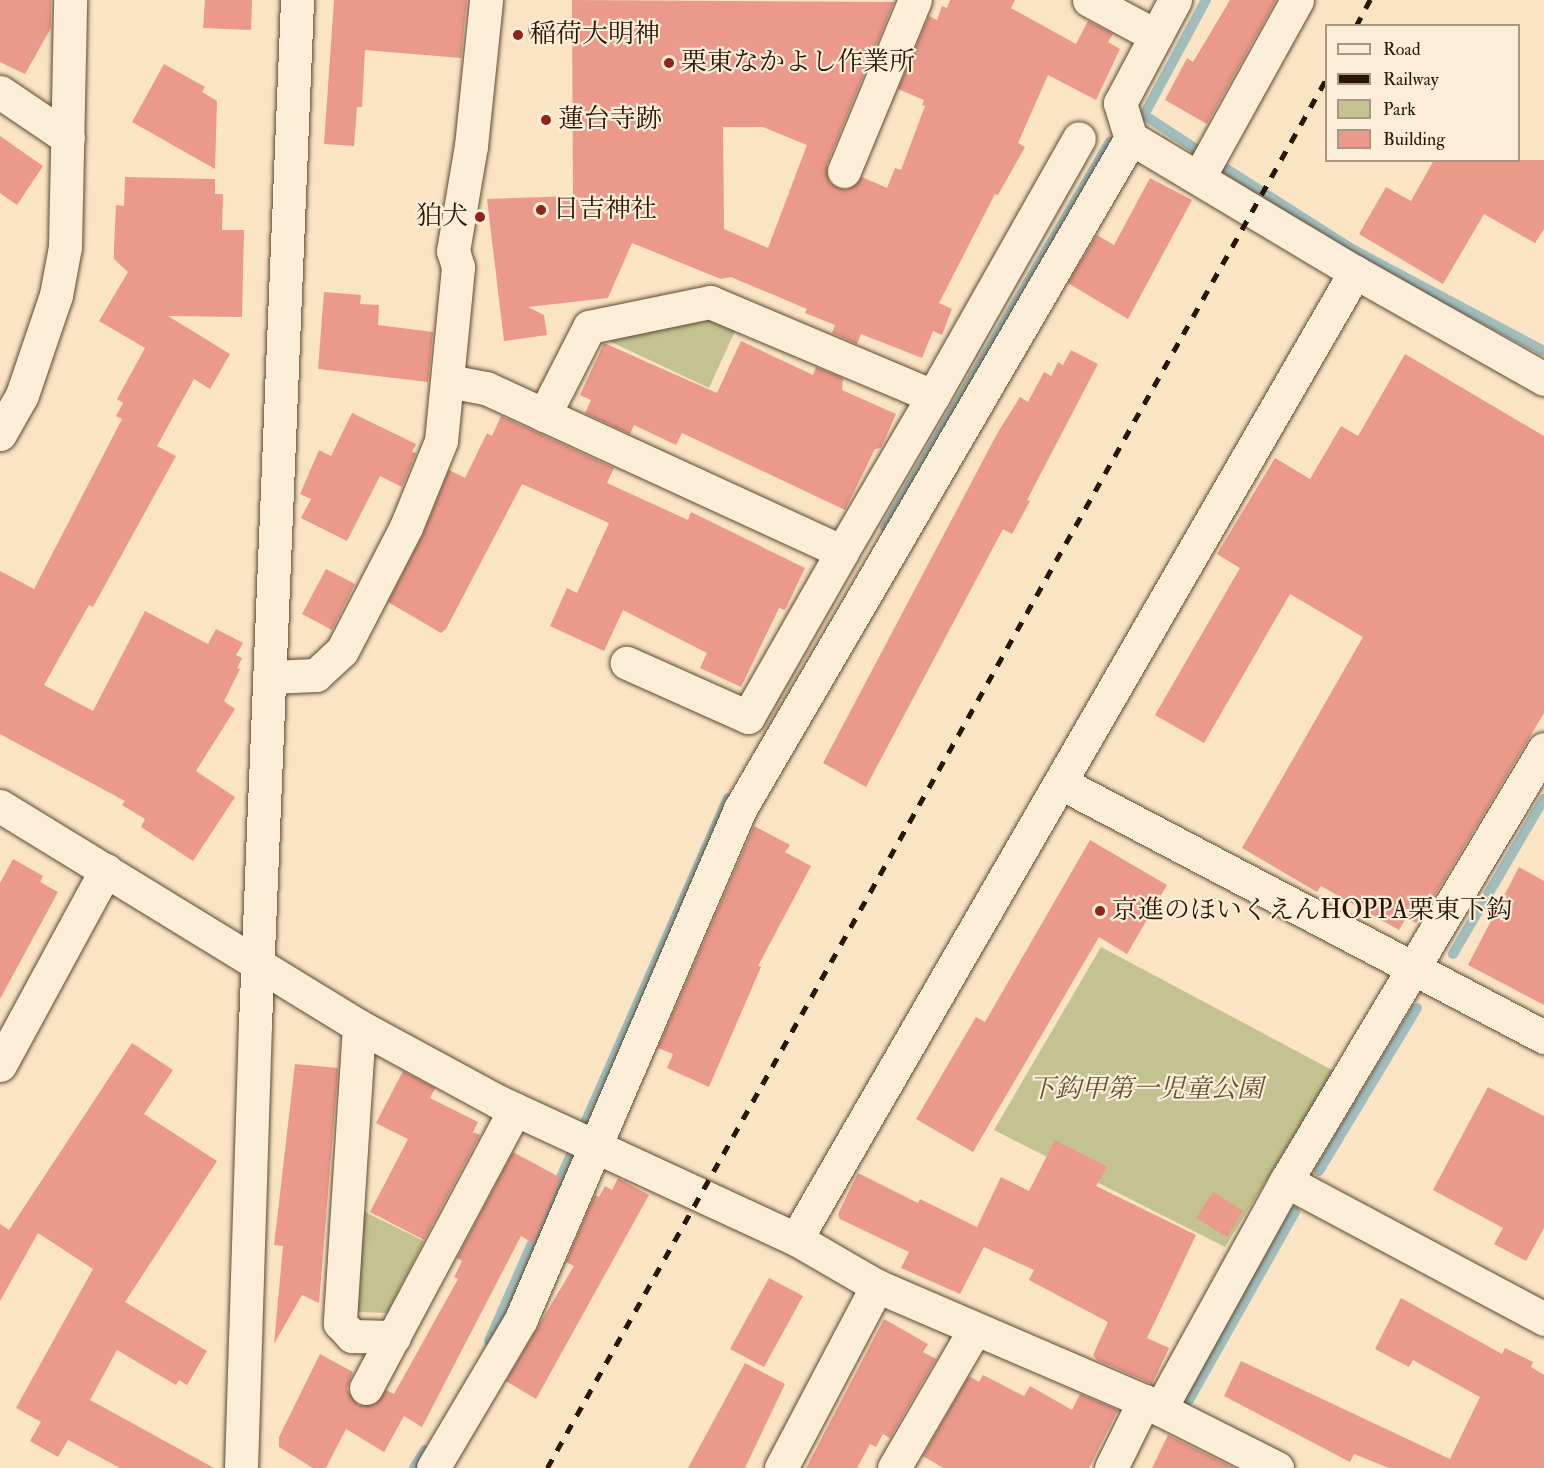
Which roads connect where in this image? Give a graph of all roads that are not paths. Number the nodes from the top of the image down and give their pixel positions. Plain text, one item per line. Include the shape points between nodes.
1 (70, 0) edge
2 (297, 0) edge
3 (486, 0) edge
4 (915, 0) edge
5 (1089, 0) edge
6 (1175, 0) edge
7 (1297, 0) edge
8 (1156, 36) junction
9 (0, 92) edge
10 (68, 138) junction
11 (1079, 138) dead end
12 (1131, 138) junction
13 (844, 171) dead end
14 (1199, 177) junction
15 (1355, 273) junction
16 (1544, 379) edge
17 (449, 381) junction
18 (933, 396) junction
19 (544, 415) junction
20 (0, 434) edge
21 (842, 552) junction
22 (627, 663) dead end
23 (271, 677) junction
24 (1544, 749) edge
25 (1061, 783) junction
26 (0, 806) edge
27 (106, 870) junction
28 (258, 962) junction
29 (1415, 969) junction
30 (359, 1026) junction
31 (1544, 1037) edge
32 (0, 1065) edge
33 (515, 1109) junction
34 (586, 1140) junction
35 (1286, 1181) junction
36 (796, 1239) junction
37 (877, 1286) junction
38 (1544, 1320) edge
39 (975, 1329) junction
40 (394, 1337) junction
41 (366, 1388) dead end
42 (1152, 1405) junction
43 (242, 1468) edge
44 (433, 1468) edge
45 (781, 1468) edge
46 (894, 1468) edge
47 (1111, 1468) edge
48 (1277, 1468) edge

1 - 10 street
2 - 23 street
3 - 17 street via 471,146 453,251 458,267
4 - 13 street
5 - 8 street
6 - 8 street
7 - 14 street
8 - 12 street via 1120,103
9 - 10 street
10 - 20 street via 65,247 56,295 22,395
11 - 18 street
12 - 14 street
12 - 34 street via 740,809
14 - 15 street
15 - 16 street
15 - 25 street
17 - 19 street via 486,387
17 - 23 street via 441,441 406,527 342,651 316,675
18 - 19 street via 710,302 589,327
18 - 21 street
19 - 21 street
21 - 22 street via 748,717
23 - 28 street
24 - 29 street
25 - 29 street
25 - 36 street
26 - 27 street
27 - 28 street
27 - 32 street
28 - 30 street
28 - 43 street
29 - 31 street
29 - 35 street
30 - 33 street
30 - 40 street via 340,1323 352,1336
33 - 34 street
33 - 40 street
34 - 36 street
34 - 44 street via 521,1319
35 - 38 street
35 - 42 street
36 - 37 street
37 - 39 street
37 - 45 street
39 - 42 street
39 - 46 street
40 - 41 street
42 - 47 street
42 - 48 street

